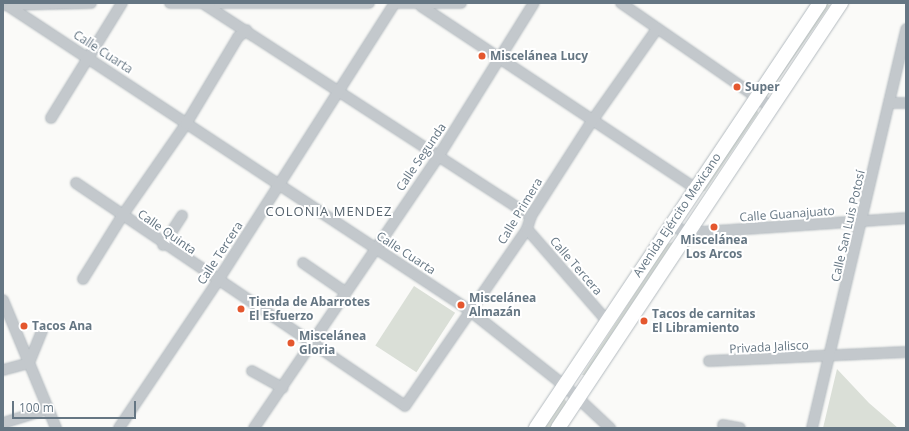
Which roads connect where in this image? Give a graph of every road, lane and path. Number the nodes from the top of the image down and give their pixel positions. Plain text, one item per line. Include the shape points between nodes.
1 (91, 3) edge
2 (122, 3) edge
3 (170, 3) edge
4 (369, 3) edge
5 (395, 3) edge
6 (398, 3) edge
7 (461, 3) edge
8 (534, 3) edge
9 (621, 3) edge
10 (820, 3) edge
11 (841, 3) edge
12 (3, 4) edge
13 (204, 4) junction
14 (284, 4) edge
15 (421, 4) edge
16 (906, 29) edge
17 (247, 30) junction
18 (657, 30) junction
19 (90, 59) junction
20 (501, 59) junction
21 (341, 90) junction
22 (756, 96) junction
23 (906, 102) edge
24 (890, 103) junction
25 (769, 106) junction
26 (51, 118) dead end
27 (592, 121) junction
28 (186, 124) junction
29 (438, 156) junction
30 (76, 183) dead end
31 (279, 186) junction
32 (696, 189) junction
33 (122, 216) junction
34 (182, 216) dead end
35 (531, 216) junction
36 (906, 218) edge
37 (863, 222) junction
38 (670, 225) junction
39 (527, 229) junction
40 (688, 233) junction
41 (163, 245) junction
42 (375, 248) junction
43 (302, 263) dead end
44 (83, 279) dead end
45 (217, 282) junction
46 (345, 292) junction
47 (3, 300) edge
48 (469, 310) junction
49 (7, 318) edge
50 (606, 320) junction
51 (42, 331) dead end
52 (313, 343) junction
53 (906, 352) edge
54 (830, 357) junction
55 (709, 361) dead end
56 (29, 363) junction
57 (3, 370) edge
58 (252, 371) dead end
59 (565, 386) junction
60 (282, 388) junction
61 (578, 398) junction
62 (405, 406) joint
63 (48, 409) junction
64 (3, 423) edge
65 (723, 425) dead end
66 (56, 428) edge
67 (119, 428) edge
68 (254, 428) edge
69 (536, 428) edge
70 (558, 428) edge
71 (610, 428) edge
72 (740, 428) edge
73 (812, 428) edge

1 - 12 street
2 - 19 street
3 - 13 street
4 - 14 street
5 - 21 street, Calle Tercera
6 - 15 street
7 - 15 street
8 - 20 street, Calle Segunda
9 - 18 street
10 - 22 main road, Avenida Ejército Mexicano
11 - 25 main road, Avenida Ejército Mexicano
12 - 19 street, Calle Cuarta
13 - 14 street
13 - 17 street
15 - 20 street
16 - 24 street, Calle San Luis Potosí
17 - 21 street
17 - 28 street via 238,37
18 - 22 street
18 - 27 street, Calle Primera
19 - 26 street
19 - 28 street, Calle Cuarta
20 - 27 street
20 - 29 street, Calle Segunda
21 - 29 street
21 - 31 street, Calle Tercera
22 - 25 street
22 - 32 main road, Avenida Ejército Mexicano
23 - 24 street
24 - 37 street, Calle San Luis Potosí
25 - 40 main road, Avenida Ejército Mexicano
27 - 32 street
27 - 35 street, Calle Primera
28 - 31 street, Calle Cuarta
28 - 33 street
29 - 35 street
29 - 42 street, Calle Segunda
30 - 33 street, Calle Quinta
31 - 42 street, Calle Cuarta
31 - 45 street, Calle Tercera
32 - 38 main road, Avenida Ejército Mexicano
33 - 41 street, Calle Quinta
33 - 44 street
34 - 41 street
35 - 39 street, Calle Primera
36 - 37 street, Calle Guanajuato
37 - 40 street, Calle Guanajuato
37 - 54 street, Calle San Luis Potosí
38 - 40 street, Calle Guanajuato
38 - 50 main road, Avenida Ejército Mexicano
39 - 48 street, Calle Primera
39 - 50 street, Calle Tercera
40 - 61 main road, Avenida Ejército Mexicano
41 - 45 street, Calle Quinta
42 - 46 street, Calle Segunda
42 - 48 street, Calle Cuarta
43 - 46 street
45 - 52 street, Calle Quinta
45 - 67 street, Calle Tercera
46 - 52 street, Calle Segunda
47 - 49 street
48 - 59 street, Calle Cuarta
48 - 62 street, Calle Primera
49 - 56 street
50 - 59 main road, Avenida Ejército Mexicano
51 - 56 street
52 - 60 street, Calle Segunda
52 - 62 street, Calle Quinta
53 - 54 street, Privada Jalisco
54 - 55 street, Privada Jalisco
54 - 73 street, Calle San Luis Potosí
56 - 57 street
56 - 63 street
58 - 60 street
59 - 61 street, Calle Cuarta
59 - 69 main road, Avenida Ejército Mexicano
60 - 68 street, Calle Segunda
61 - 70 main road, Avenida Ejército Mexicano
61 - 71 street, Calle Cuarta
63 - 64 street
63 - 66 street
65 - 72 street

